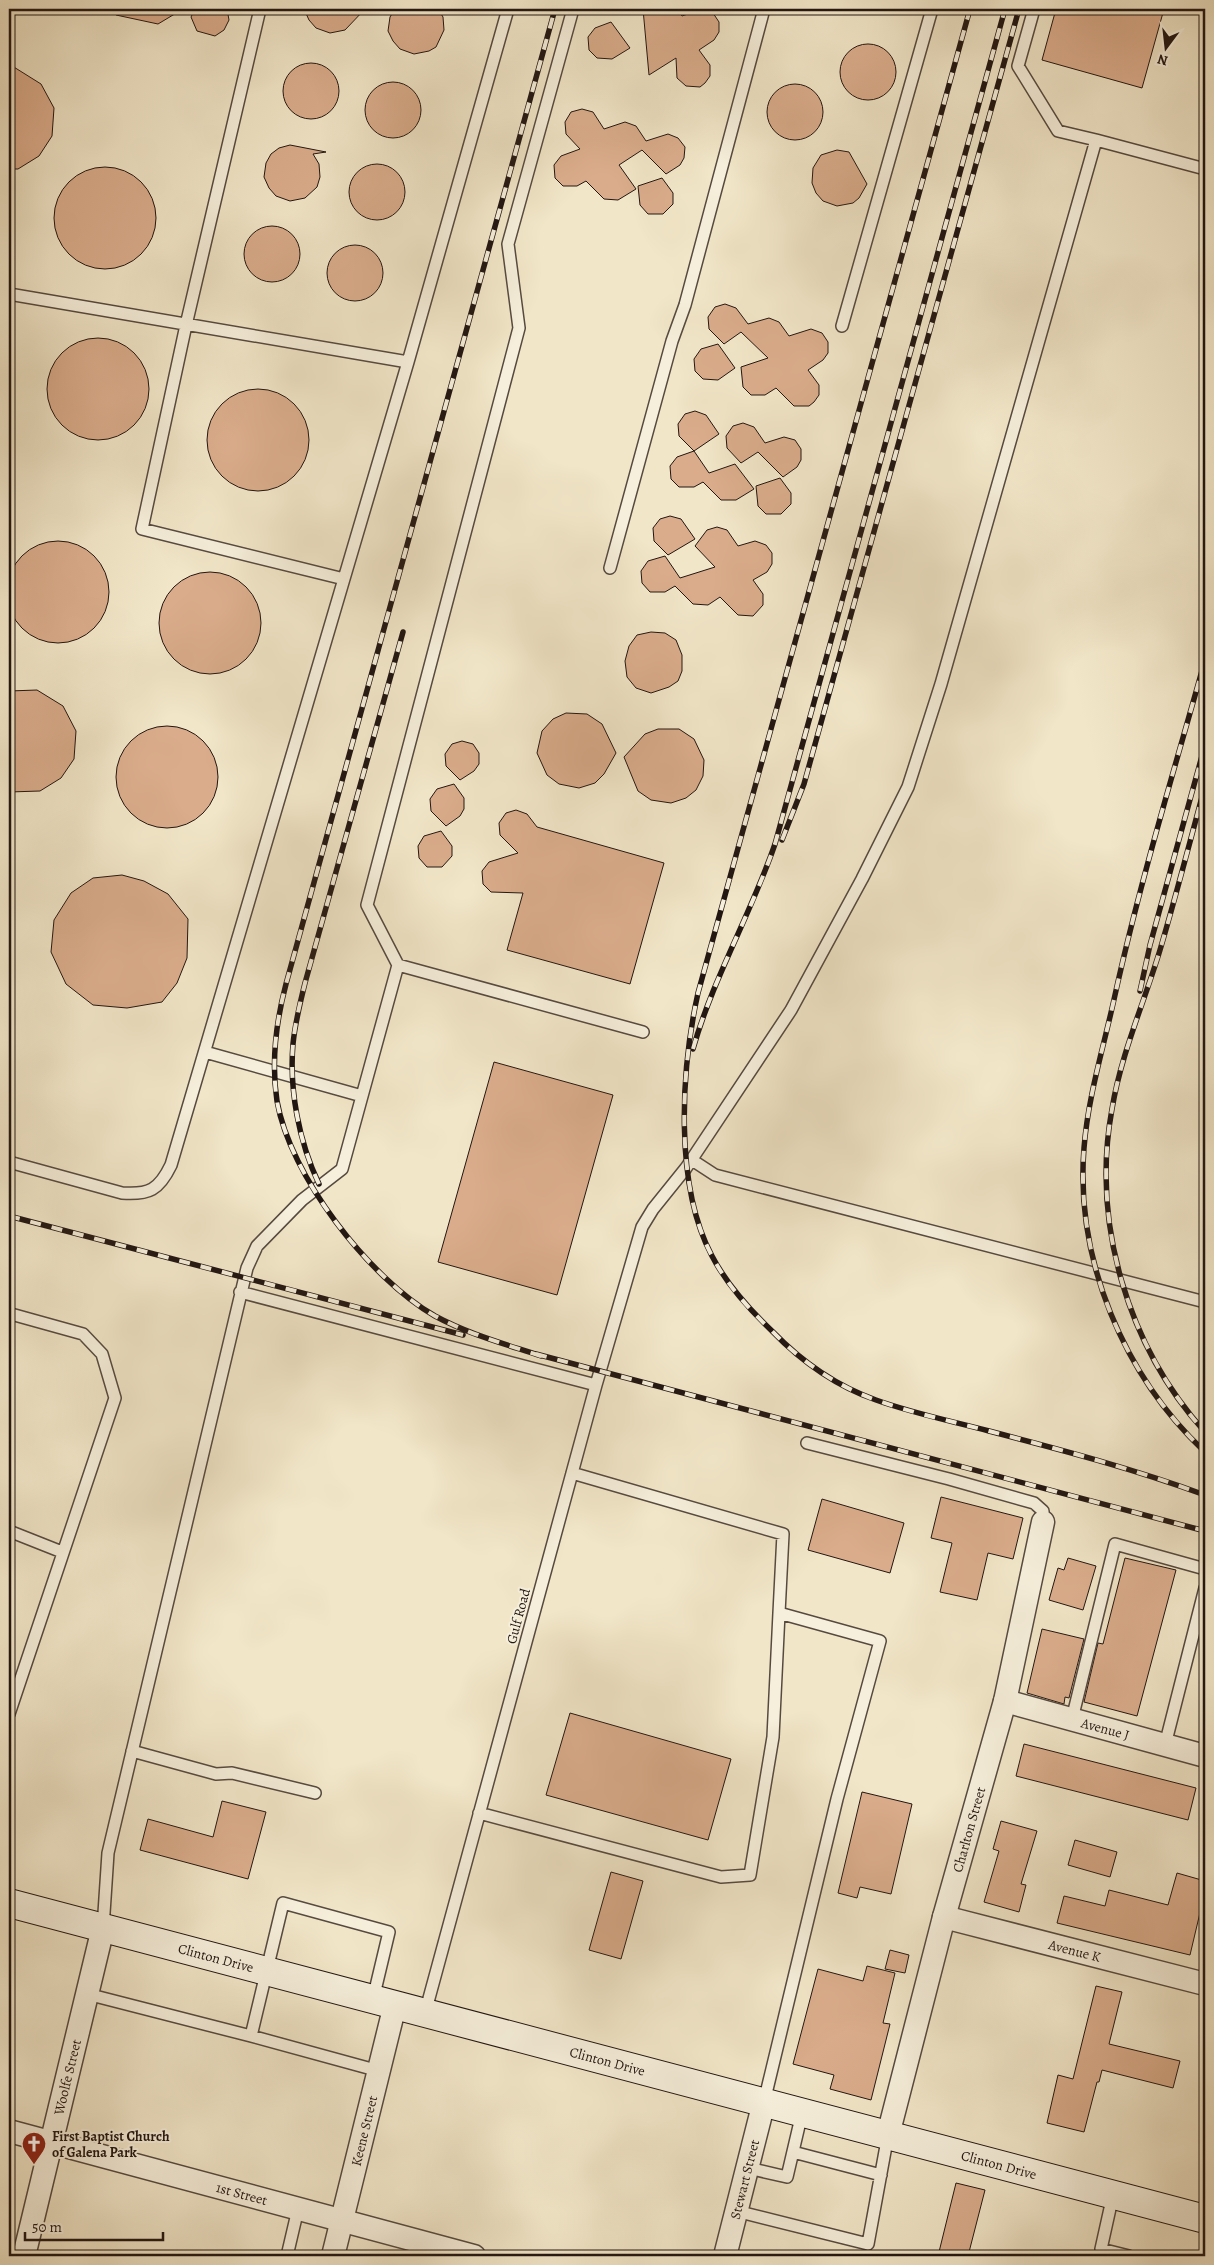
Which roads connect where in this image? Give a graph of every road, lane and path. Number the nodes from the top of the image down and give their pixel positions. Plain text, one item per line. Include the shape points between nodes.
1 (260, 9) edge
2 (508, 9) edge
3 (573, 9) edge
4 (764, 9) edge
5 (932, 9) edge
6 (1034, 9) edge
7 (1096, 140) junction
8 (1205, 169) edge
9 (9, 294) edge
10 (186, 325) junction
11 (842, 326) dead end
12 (408, 362) junction
13 (610, 568) dead end
14 (344, 579) junction
15 (398, 965) junction
16 (643, 1032) dead end
17 (205, 1052) junction
18 (362, 1096) junction
19 (692, 1160) junction
20 (9, 1162) edge
21 (240, 1292) junction
22 (1205, 1302) edge
23 (10, 1314) dead end
24 (596, 1385) junction
25 (807, 1443) dead end
26 (572, 1473) junction
27 (1043, 1522) joint
28 (9, 1531) edge
29 (62, 1552) junction
30 (1205, 1569) edge
31 (1205, 1588) edge
32 (779, 1613) junction
33 (1005, 1701) junction
34 (9, 1714) edge
35 (1072, 1719) junction
36 (1165, 1745) junction
37 (132, 1751) junction
38 (1205, 1756) edge
39 (315, 1792) dead end
40 (479, 1813) junction
41 (9, 1903) edge
42 (944, 1917) junction
43 (103, 1928) junction
44 (266, 1971) junction
45 (1205, 1984) edge
46 (87, 1994) junction
47 (384, 2002) junction
48 (424, 2013) junction
49 (251, 2036) junction
50 (379, 2071) junction
51 (764, 2102) junction
52 (802, 2113) junction
53 (9, 2132) edge
54 (888, 2135) junction
55 (52, 2143) junction
56 (793, 2152) junction
57 (748, 2168) junction
58 (881, 2175) junction
59 (1113, 2195) junction
60 (298, 2209) junction
61 (736, 2211) junction
62 (1205, 2219) edge
63 (342, 2221) junction
64 (24, 2256) edge
65 (287, 2256) edge
66 (333, 2256) edge
67 (474, 2256) edge
68 (725, 2256) edge
69 (1129, 2256) edge

1 - 10 lane
2 - 12 lane
3 - 15 lane via 508,244 519,328 367,905
4 - 13 lane
5 - 11 lane
6 - 7 lane via 1018,66 1058,131
7 - 8 lane
7 - 19 lane, Gulf Road via 942,684 908,787 791,1010
9 - 10 lane
10 - 12 lane
10 - 14 lane via 142,529
12 - 14 lane
14 - 17 lane
15 - 16 lane
15 - 18 lane
17 - 18 lane
17 - 20 lane via 171,1165 155,1189 140,1195 122,1193
18 - 21 lane via 342,1169 302,1200 257,1246
19 - 22 lane via 715,1175
19 - 24 lane, Gulf Road via 652,1209 642,1227
21 - 24 lane
21 - 37 lane
23 - 29 lane via 83,1334 102,1354 115,1398
24 - 26 lane, Gulf Road
25 - 27 lane via 1034,1503 1043,1511
26 - 32 lane via 783,1534
26 - 40 lane, Gulf Road
27 - 33 street, Charlton Street
28 - 29 lane
29 - 34 lane
30 - 35 lane via 1115,1544
31 - 36 lane
32 - 40 lane via 773,1737 750,1875 721,1877
32 - 51 lane via 880,1641 837,1799
33 - 35 street, Avenue J
33 - 42 street, Charlton Street
35 - 36 street, Avenue J
36 - 38 street, Avenue J
37 - 39 lane via 216,1774 232,1773
37 - 43 lane via 108,1853
40 - 48 lane, Gulf Road
41 - 43 main road, Clinton Drive
42 - 45 street, Avenue K
42 - 54 street, Charlton Street
43 - 44 main road, Clinton Drive
43 - 46 street, Woolfe Street
44 - 47 main road, Clinton Drive
44 - 47 lane via 283,1903 389,1932
44 - 49 lane
46 - 49 lane
46 - 55 street, Woolfe Street
47 - 48 main road, Clinton Drive
47 - 50 street, Keene Street
48 - 51 main road, Clinton Drive
49 - 50 lane
50 - 63 street, Keene Street
51 - 52 main road, Clinton Drive
51 - 57 street, Stewart Street
52 - 54 main road, Clinton Drive
52 - 56 lane
53 - 55 street, 1st Street
54 - 58 lane
54 - 59 main road, Clinton Drive
55 - 60 street, 1st Street
55 - 64 street, Woolfe Street
56 - 57 lane via 788,2177
56 - 58 lane
57 - 61 street, Stewart Street
58 - 61 lane via 868,2244
59 - 62 main road, Clinton Drive
59 - 69 lane via 1101,2249
60 - 63 street, 1st Street
60 - 65 lane
61 - 68 street, Stewart Street
63 - 66 street, Keene Street
63 - 67 street, 1st Street

